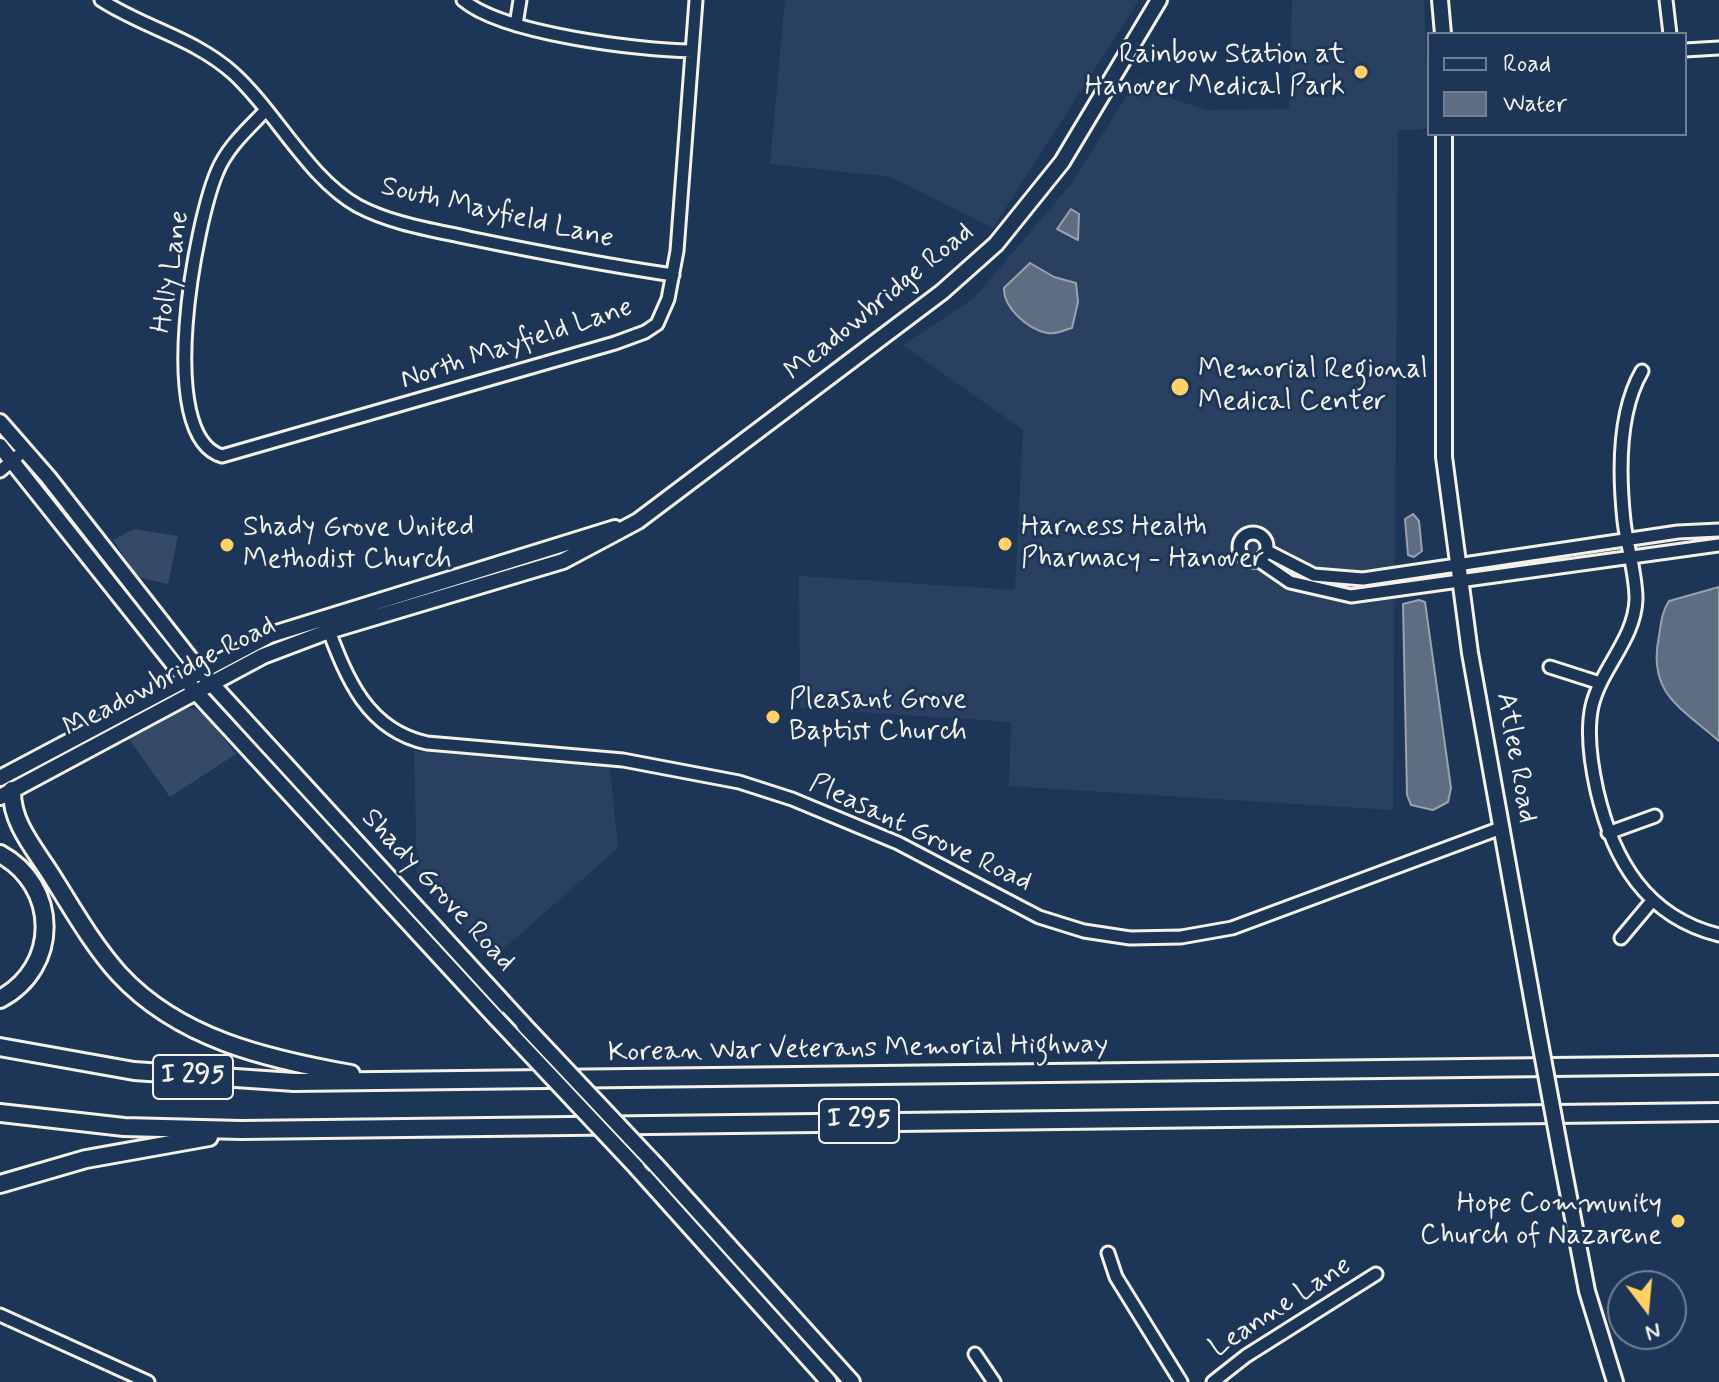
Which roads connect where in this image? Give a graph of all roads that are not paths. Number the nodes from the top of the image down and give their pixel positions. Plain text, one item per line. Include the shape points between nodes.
1 (101, 0) edge
2 (463, 0) edge
3 (520, 0) edge
4 (696, 0) edge
5 (1159, 0) edge
6 (1440, 0) edge
7 (1666, 0) edge
8 (516, 25) junction
9 (1443, 32) edge
10 (1670, 32) edge
11 (1719, 48) edge
12 (1687, 50) edge
13 (692, 51) junction
14 (266, 110) junction
15 (1444, 136) edge
16 (673, 275) junction
17 (1642, 371) dead end
18 (0, 422) edge
19 (0, 446) edge
20 (25, 450) junction
21 (213, 454) joint
22 (12, 460) junction
23 (0, 471) edge
24 (638, 521) junction
25 (1719, 530) edge
26 (1628, 540) junction
27 (1719, 545) edge
28 (1630, 556) junction
29 (1456, 566) junction
30 (1459, 583) junction
31 (323, 617) junction
32 (329, 631) junction
33 (1550, 667) dead end
34 (199, 670) junction
35 (184, 678) junction
36 (210, 683) junction
37 (1600, 683) junction
38 (195, 691) junction
39 (4, 788) edge
40 (1655, 816) dead end
41 (1501, 828) junction
42 (1608, 833) junction
43 (0, 854) edge
44 (1652, 901) junction
45 (1719, 935) edge
46 (1621, 938) dead end
47 (0, 999) edge
48 (0, 1047) edge
49 (1719, 1065) edge
50 (388, 1081) junction
51 (1719, 1112) edge
52 (0, 1113) edge
53 (253, 1130) junction
54 (0, 1184) edge
55 (1108, 1253) dead end
56 (1376, 1274) dead end
57 (764, 1285) junction
58 (750, 1296) junction
59 (0, 1315) edge
60 (975, 1354) dead end
61 (148, 1382) edge
62 (829, 1382) edge
63 (852, 1382) edge
64 (994, 1382) edge
65 (1181, 1382) edge
66 (1213, 1382) edge
67 (1615, 1382) edge

1 - 14 street, South Mayfield Lane via 203,50
2 - 8 street via 482,14
3 - 8 street
4 - 13 street, North Mayfield Lane
5 - 24 main road, Meadowbridge Road via 1062,162 996,244 942,292
6 - 9 main road
7 - 10 street
8 - 13 street
11 - 12 street
13 - 16 street, North Mayfield Lane
14 - 16 street, South Mayfield Lane via 329,183 370,212 530,251
14 - 21 street, Holly Lane via 231,147 217,171 186,318 186,397 196,431
15 - 29 main road, Atlee Road via 1444,457
16 - 21 street, North Mayfield Lane via 665,311 645,332 250,451
17 - 26 street via 1626,417
18 - 20 main road, Shady Grove Road
19 - 22 main road, Shady Grove Road
20 - 22 street
20 - 34 main road, Shady Grove Road
22 - 23 street
22 - 35 main road, Shady Grove Road
24 - 31 main road, Meadowbridge Road
24 - 32 main road, Meadowbridge Road via 563,561
25 - 26 street
26 - 28 street
26 - 29 street
27 - 28 street
28 - 30 street
28 - 37 street via 1636,594 1633,618
29 - 30 main road, Atlee Road
29 - 30 street via 1381,578 1341,578 1262,556 1276,576 1331,594 1370,595
30 - 41 main road, Atlee Road
31 - 32 street, Pleasant Grove Road
31 - 34 main road, Meadowbridge Road via 270,635
32 - 36 main road, Meadowbridge Road
32 - 41 street, Pleasant Grove Road via 361,701 402,736 427,743 649,764 739,782 898,843 1039,917 1108,935 1181,937 1232,928
33 - 37 street
34 - 35 main road, Meadowbridge Road
34 - 36 main road, Shady Grove Road
35 - 38 main road, Shady Grove Road
35 - 39 main road, Meadowbridge Road
36 - 38 main road, Meadowbridge Road
36 - 57 main road, Shady Grove Road, bridge
37 - 42 street via 1590,739
38 - 39 main road, Meadowbridge Road
38 - 58 main road, Shady Grove Road, bridge
39 - 50 highway via 15,817 91,938 121,976 160,1010 256,1054
40 - 42 street
41 - 67 main road, Atlee Road, bridge via 1587,1291
42 - 44 street via 1631,878
43 - 47 highway via 28,876 46,919 35,967
44 - 45 street via 1690,926
44 - 46 street
48 - 50 highway, Korean War Veterans Memorial Highway / I 295 via 198,1078
49 - 50 highway, Korean War Veterans Memorial Highway / I 295
51 - 53 highway, I 295
52 - 53 highway, I 295 via 124,1127
53 - 54 highway via 86,1159
55 - 65 street via 1116,1277
56 - 66 street, Leanne Lane
57 - 58 main road
57 - 63 main road, Shady Grove Road
58 - 62 main road, Shady Grove Road
59 - 61 street
60 - 64 street

